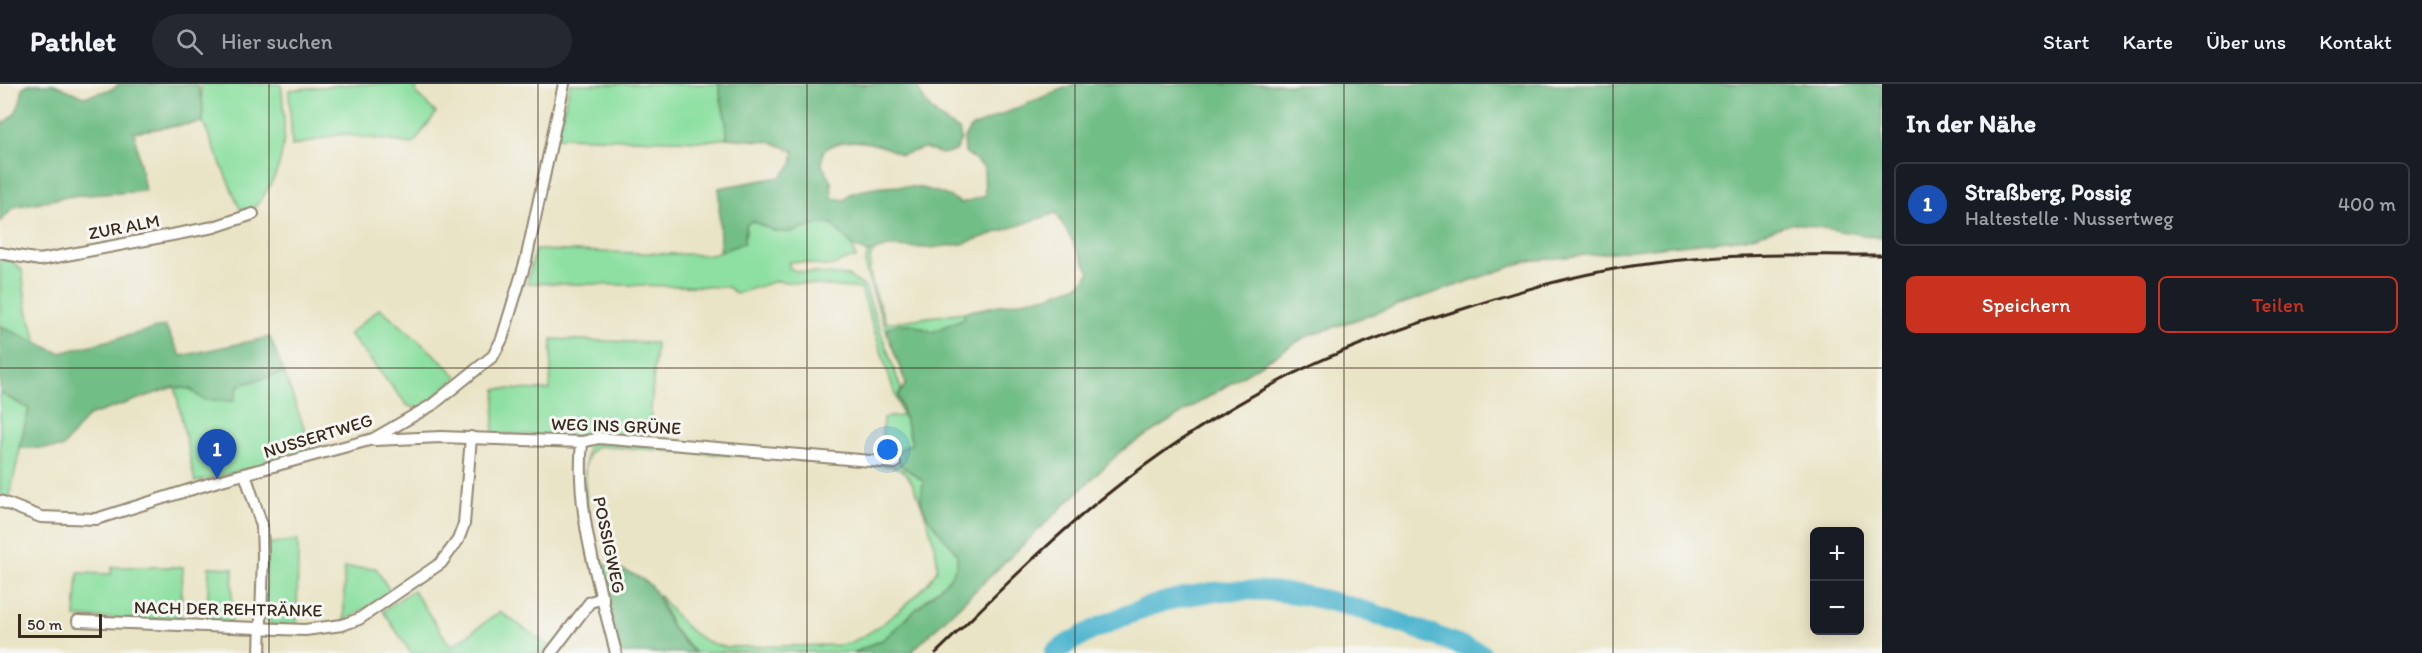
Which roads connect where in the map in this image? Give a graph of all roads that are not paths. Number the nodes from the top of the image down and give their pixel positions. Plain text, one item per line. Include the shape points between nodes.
1 (564, 84) edge
2 (253, 214) dead end
3 (0, 253) edge
4 (471, 437) junction
5 (373, 438) junction
6 (582, 442) junction
7 (895, 463) dead end
8 (245, 474) junction
9 (0, 501) edge
10 (603, 598) junction
11 (78, 621) dead end
12 (261, 629) junction
13 (260, 653) edge
14 (551, 653) edge
15 (616, 653) edge

1 - 5 street, NUSSERTWEG via 526,260 493,356 432,405
2 - 3 street, ZUR ALM via 214,227 40,260
4 - 5 street, WEG INS GRÜNE via 380,441
4 - 6 street, WEG INS GRÜNE
4 - 12 street, NACH DER REHTRÄNKE via 464,524 441,563 359,619 305,630
5 - 8 street, NUSSERTWEG
6 - 7 street, WEG INS GRÜNE via 599,438 661,442
6 - 10 street, POSSIGWEG via 580,486
8 - 9 street, NUSSERTWEG via 96,519 41,517
8 - 12 street via 261,526
10 - 14 street via 590,602
10 - 15 street, POSSIGWEG
11 - 12 street, NACH DER REHTRÄNKE
12 - 13 street

